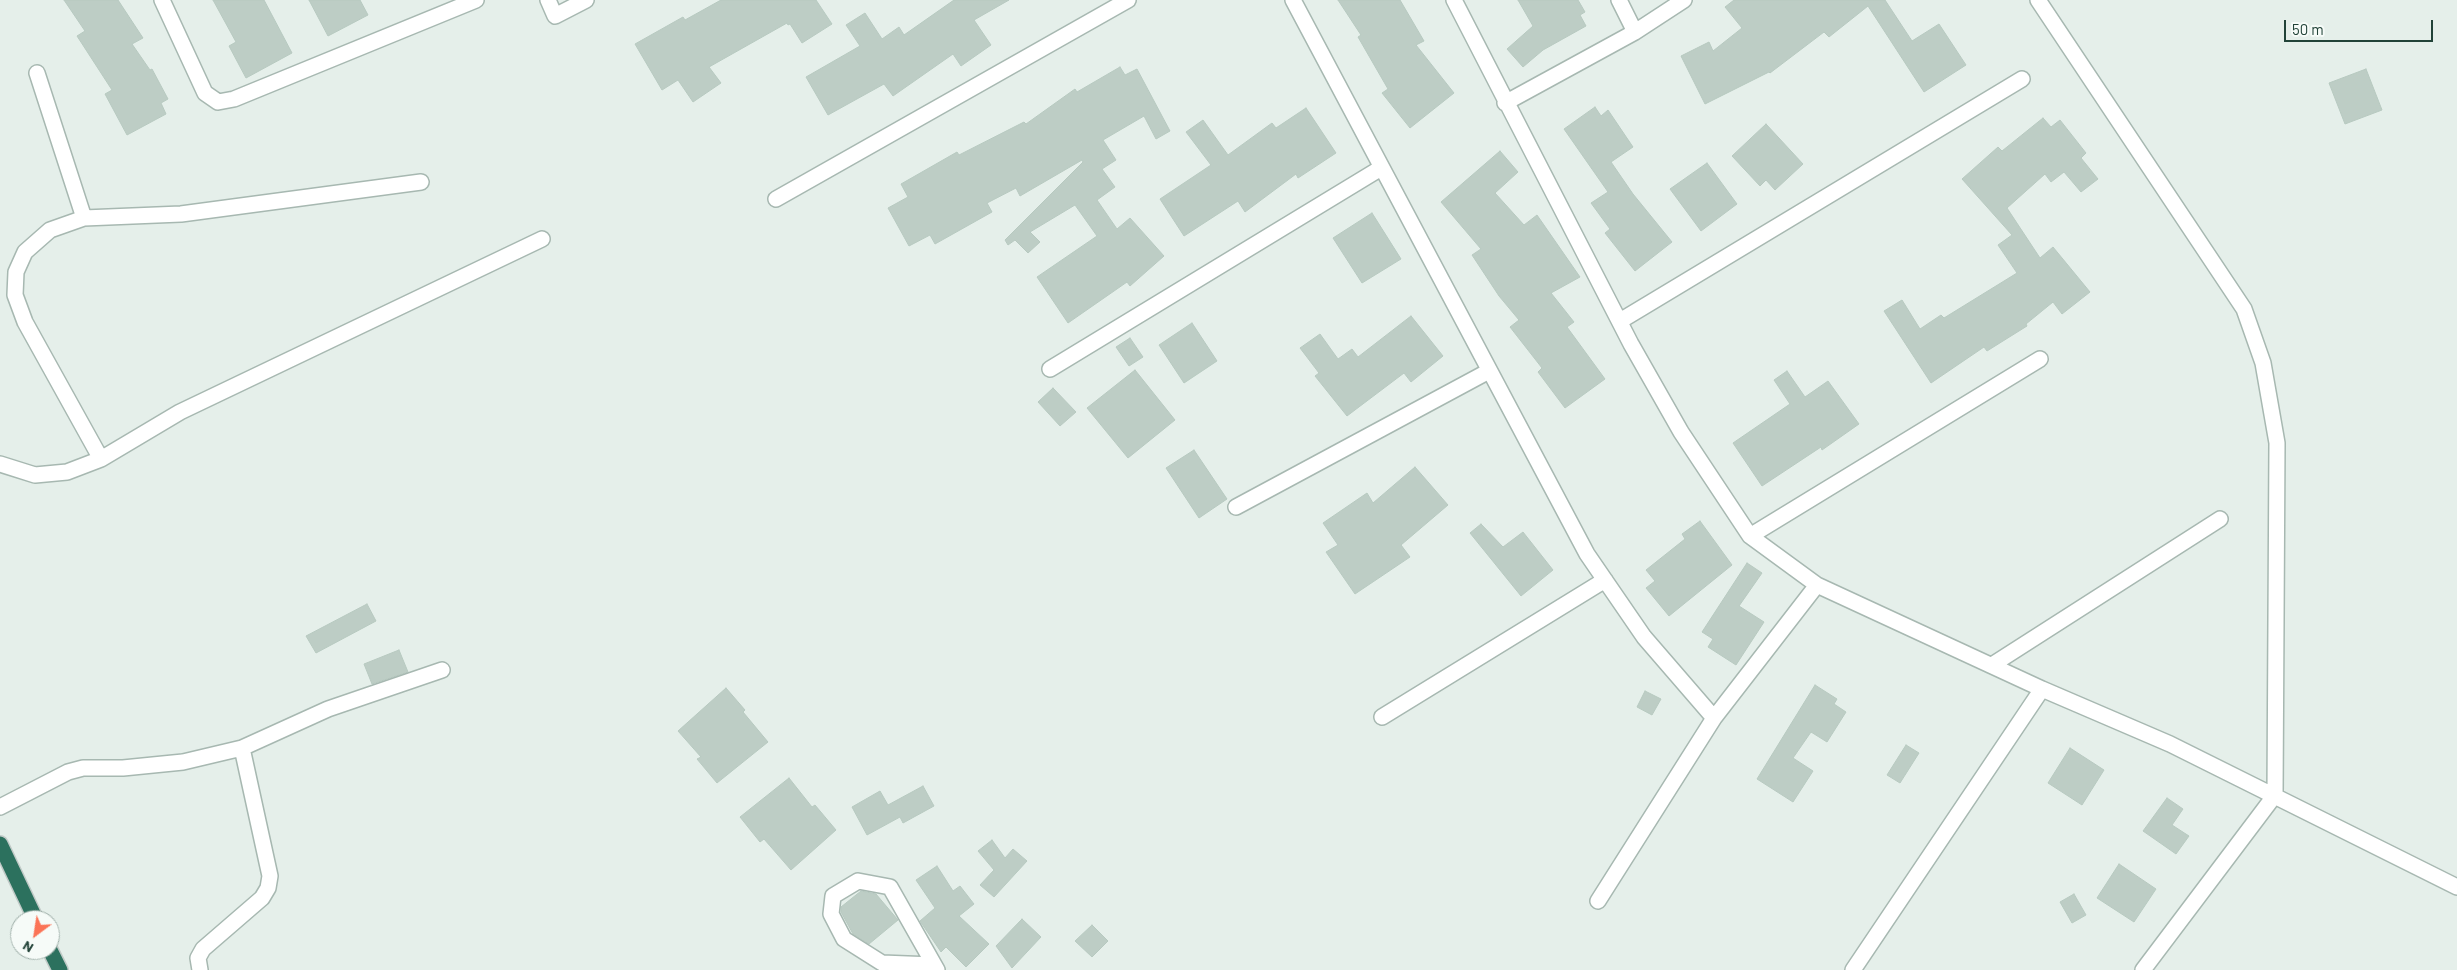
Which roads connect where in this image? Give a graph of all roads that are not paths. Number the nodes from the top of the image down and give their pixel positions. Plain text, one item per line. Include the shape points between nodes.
1 (162, 0) edge
2 (476, 0) edge
3 (548, 0) edge
4 (586, 0) edge
5 (1128, 0) edge
6 (1293, 0) edge
7 (1454, 0) edge
8 (1619, 0) edge
9 (1684, 0) edge
10 (2038, 0) edge
11 (1635, 32) junction
12 (37, 73) dead end
13 (2022, 79) dead end
14 (1505, 102) junction
15 (1381, 168) junction
16 (420, 182) dead end
17 (776, 199) dead end
18 (84, 218) junction
19 (542, 239) dead end
20 (1620, 321) junction
21 (2040, 359) dead end
22 (1050, 369) dead end
23 (1489, 371) junction
24 (101, 459) junction
25 (0, 464) edge
26 (1236, 507) dead end
27 (2220, 519) dead end
28 (1750, 536) junction
29 (1605, 580) junction
30 (1817, 585) junction
31 (1992, 665) junction
32 (442, 670) dead end
33 (2042, 688) junction
34 (1382, 717) dead end
35 (1714, 718) junction
36 (242, 748) junction
37 (2275, 795) junction
38 (0, 807) edge
39 (0, 844) edge
40 (2457, 887) edge
41 (1598, 900) dead end
42 (31, 910) edge
43 (935, 968) edge
44 (200, 970) edge
45 (1853, 970) edge
46 (2143, 970) edge

1 - 2 street via 205,93 218,102 234,99
3 - 4 street via 556,16
5 - 17 street
6 - 15 street
7 - 14 street
8 - 11 street
9 - 11 street
10 - 37 street via 2244,309 2263,363 2277,443
11 - 14 street
12 - 18 street
13 - 20 street
14 - 20 street
15 - 22 street
15 - 23 street
16 - 18 street via 181,214
18 - 24 street via 50,230 25,252 16,272 15,295 25,322
19 - 24 street via 180,412
20 - 28 street via 1681,432
21 - 28 street
23 - 26 street
23 - 29 street via 1587,554
24 - 25 street via 67,472 35,475
27 - 31 street
28 - 30 street
29 - 34 street
29 - 35 street via 1644,637
30 - 31 street
30 - 35 street
31 - 33 street
32 - 36 street via 328,709
33 - 37 street via 2170,744
33 - 45 street
35 - 41 street
36 - 38 street via 183,762 83,768 68,772
36 - 44 street via 270,876 268,888 262,898 203,949 198,958
37 - 40 street
37 - 46 street
39 - 42 highway
43 - 43 street via 890,887 858,880 833,896 831,914 844,939 882,963

